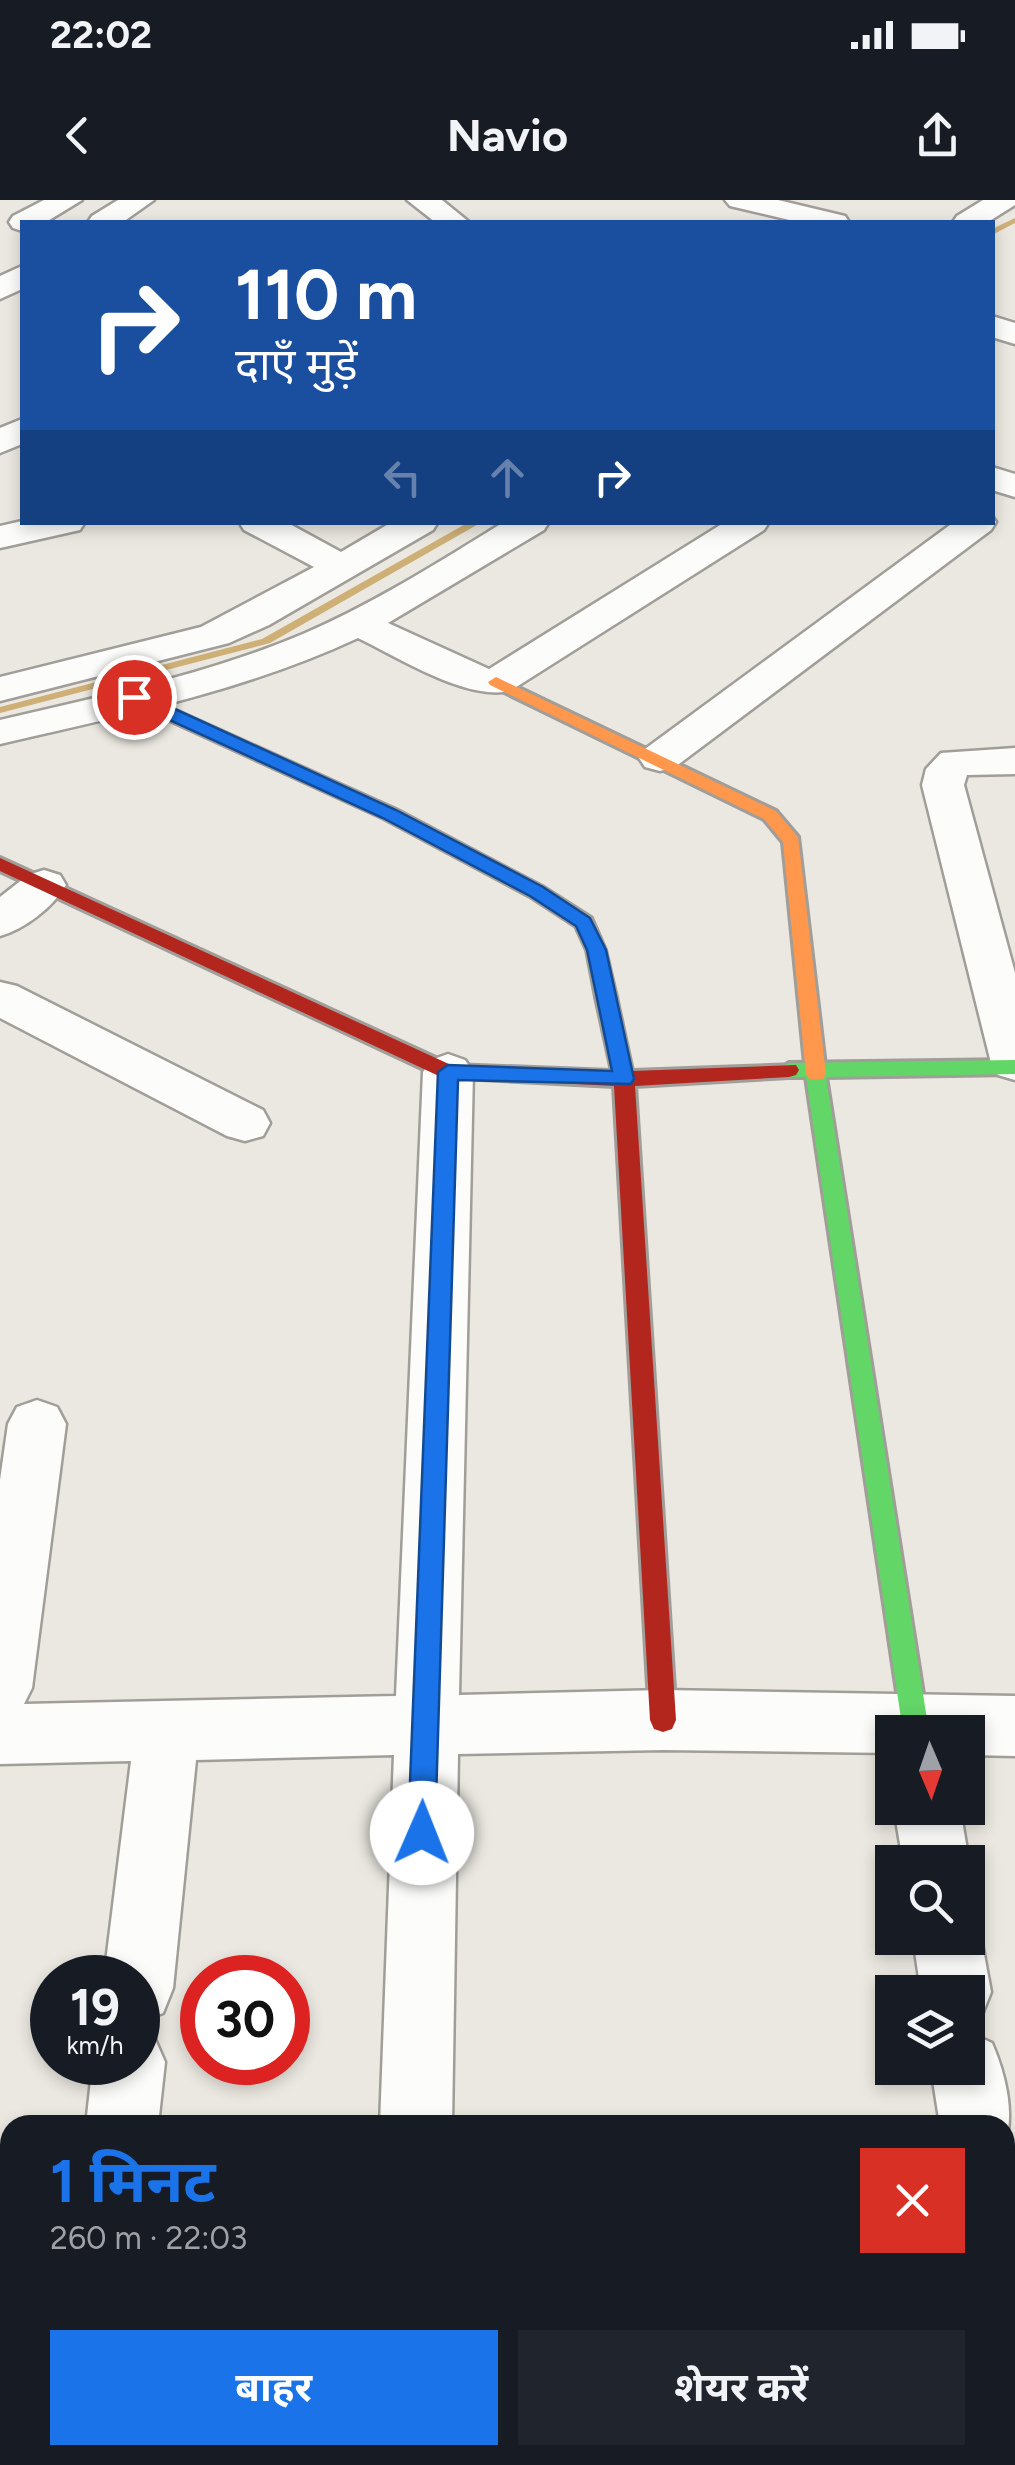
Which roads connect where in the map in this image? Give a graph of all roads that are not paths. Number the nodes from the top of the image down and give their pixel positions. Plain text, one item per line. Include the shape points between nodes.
1 (68, 200) edge
2 (139, 200) edge
3 (740, 200) edge
4 (1004, 200) edge
5 (30, 220) edge
6 (107, 220) edge
7 (825, 220) edge
8 (971, 220) edge
9 (19, 414) edge
10 (0, 442) edge
11 (54, 525) edge
12 (262, 525) edge
13 (415, 525) edge
14 (526, 525) edge
15 (746, 525) edge
16 (974, 525) edge
17 (0, 538) edge
18 (340, 566) junction
19 (357, 623) junction
20 (229, 651) junction
21 (496, 682) junction
22 (0, 690) edge
23 (134, 697) junction
24 (0, 732) edge
25 (660, 758) junction
26 (1015, 761) edge
27 (0, 864) edge
28 (44, 885) junction
29 (0, 922) edge
30 (0, 998) edge
31 (1015, 1065) edge
32 (815, 1068) junction
33 (448, 1072) junction
34 (624, 1079) junction
35 (245, 1122) dead end
36 (36, 1424) dead end
37 (0, 1688) edge
38 (913, 1715) edge
39 (663, 1720) junction
40 (424, 1723) junction
41 (1015, 1726) edge
42 (985, 1727) edge
43 (875, 1728) edge
44 (168, 1730) junction
45 (0, 1734) edge
46 (142, 1955) edge
47 (126, 2085) edge
48 (970, 2085) edge
49 (123, 2115) edge
50 (416, 2115) edge
51 (974, 2115) edge

1 - 5 street
2 - 6 street
3 - 7 street
4 - 8 street
9 - 10 street
11 - 17 street
12 - 18 street
13 - 18 street
14 - 19 street
15 - 21 street
16 - 25 street
18 - 20 street via 255,617
19 - 20 street via 314,643
19 - 21 street
20 - 22 street
20 - 23 street
21 - 25 street
23 - 24 street
23 - 34 street via 390,814 584,922
25 - 32 street via 770,815 792,841
26 - 31 street via 956,762 944,786
27 - 28 street
28 - 29 street
28 - 33 street
30 - 35 street
31 - 32 street
32 - 34 street
32 - 38 street
33 - 34 street
33 - 40 street
34 - 39 street
36 - 37 street
39 - 40 street
39 - 43 street
40 - 44 street
40 - 50 street
41 - 42 street
44 - 45 street
44 - 46 street
47 - 49 street
48 - 51 street

